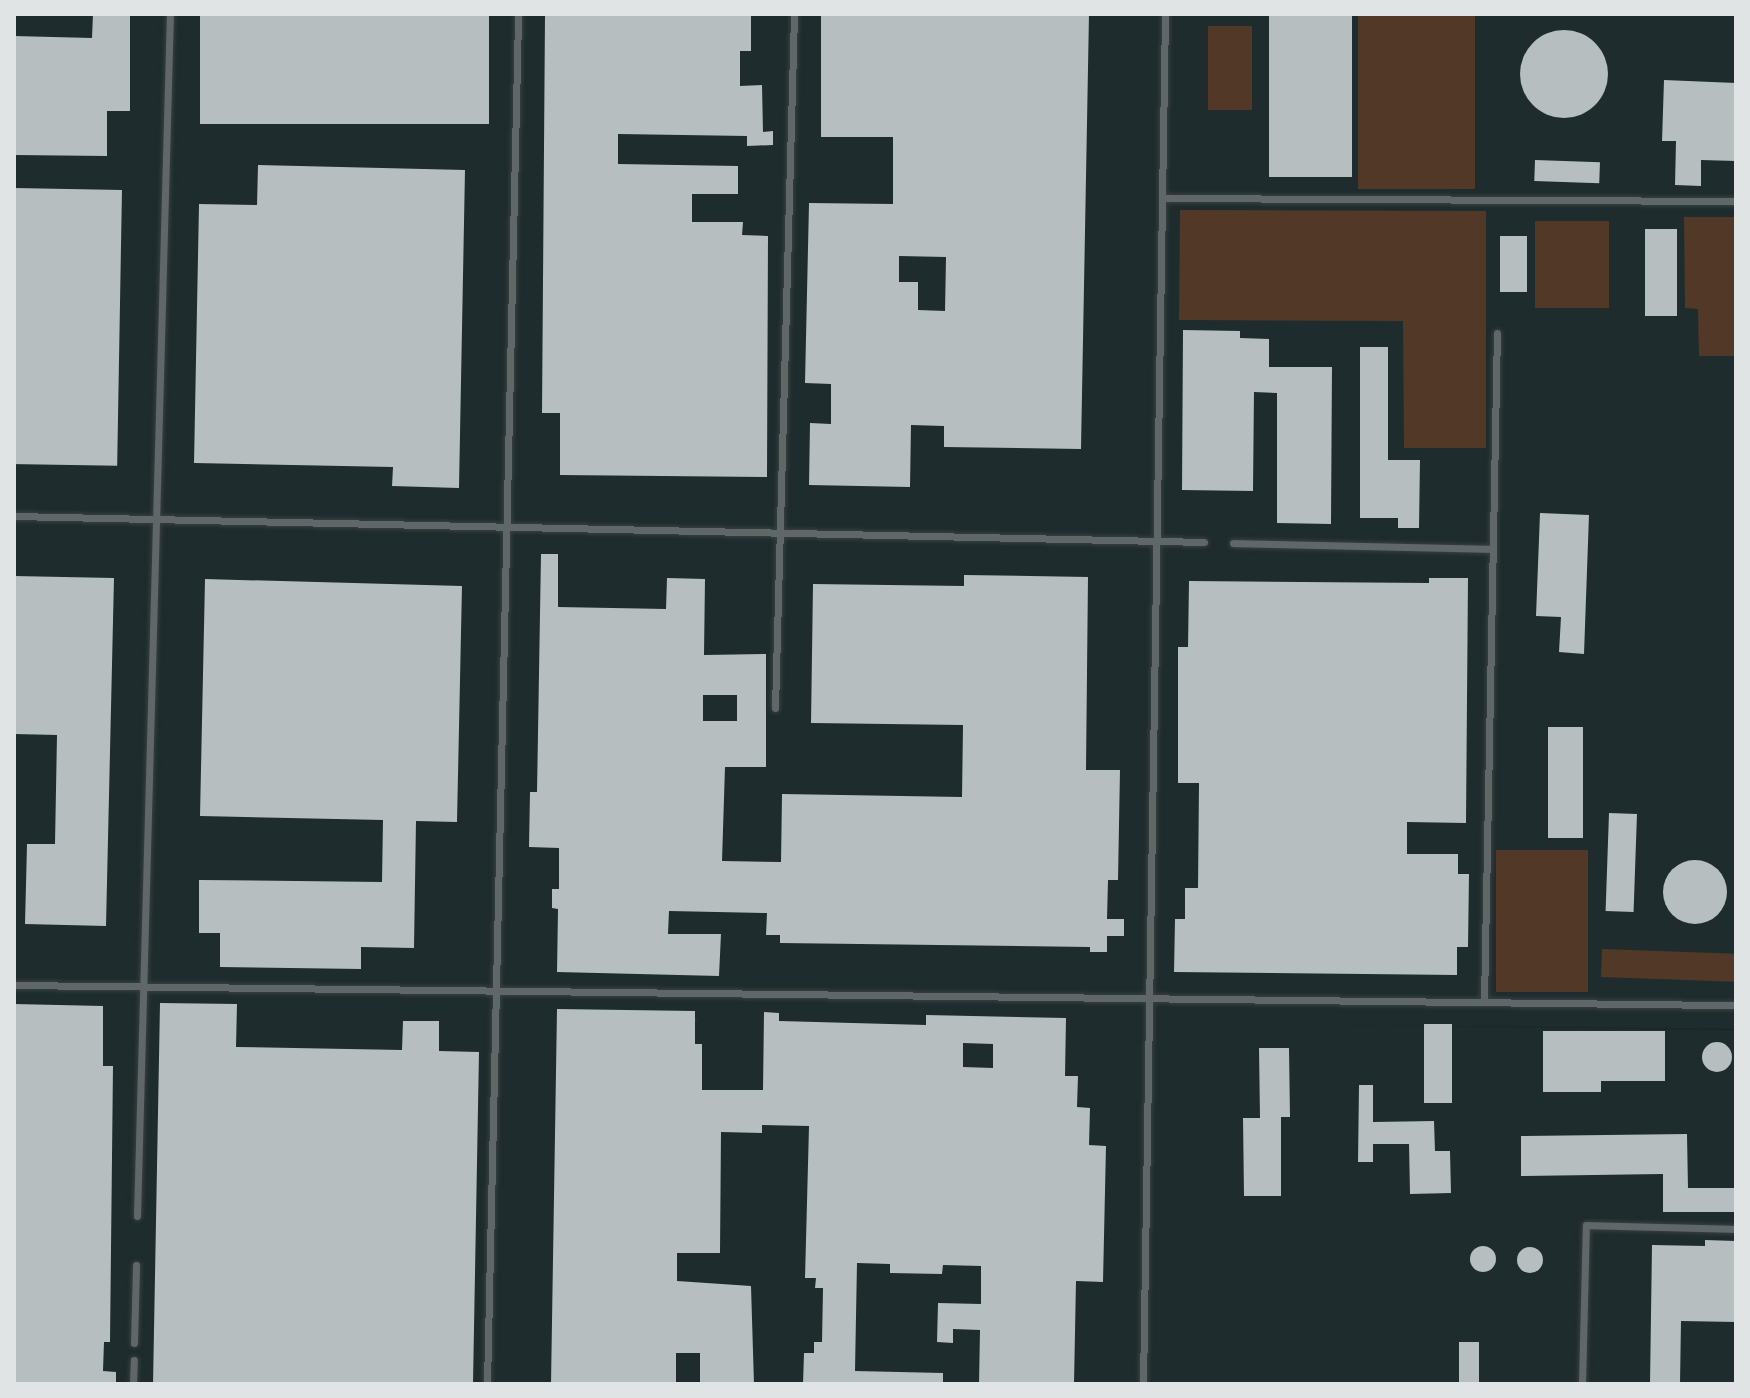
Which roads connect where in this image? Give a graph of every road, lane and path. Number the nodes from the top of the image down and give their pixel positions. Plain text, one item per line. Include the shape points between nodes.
1 (170, 14) edge
2 (518, 14) edge
3 (794, 14) edge
4 (1165, 14) edge
5 (1163, 198) junction
6 (1736, 201) edge
7 (1497, 333) dead end
8 (14, 516) edge
9 (157, 519) junction
10 (506, 527) junction
11 (780, 533) junction
12 (1157, 541) junction
13 (1204, 542) dead end
14 (1233, 543) dead end
15 (1493, 549) junction
16 (775, 708) dead end
17 (14, 985) edge
18 (144, 987) junction
19 (496, 991) junction
20 (1149, 998) junction
21 (1484, 1002) junction
22 (1736, 1005) edge
23 (137, 1216) dead end
24 (1736, 1229) edge
25 (136, 1265) dead end
26 (134, 1343) dead end
27 (134, 1360) dead end
28 (133, 1384) edge
29 (487, 1384) edge
30 (1143, 1384) edge
31 (1582, 1384) edge

1 - 9 lane
2 - 10 lane
3 - 11 lane
4 - 5 lane
5 - 6 lane
5 - 12 lane
7 - 15 lane
8 - 9 lane
9 - 10 lane
9 - 18 lane
10 - 11 lane
10 - 19 lane
11 - 12 lane
11 - 16 lane
12 - 13 lane
12 - 20 lane
14 - 15 lane
15 - 21 lane
17 - 18 lane
18 - 19 lane
18 - 23 lane
19 - 20 lane
19 - 29 lane
20 - 21 lane
20 - 30 lane
21 - 22 lane
24 - 31 lane via 1586,1225
25 - 26 lane
27 - 28 lane

